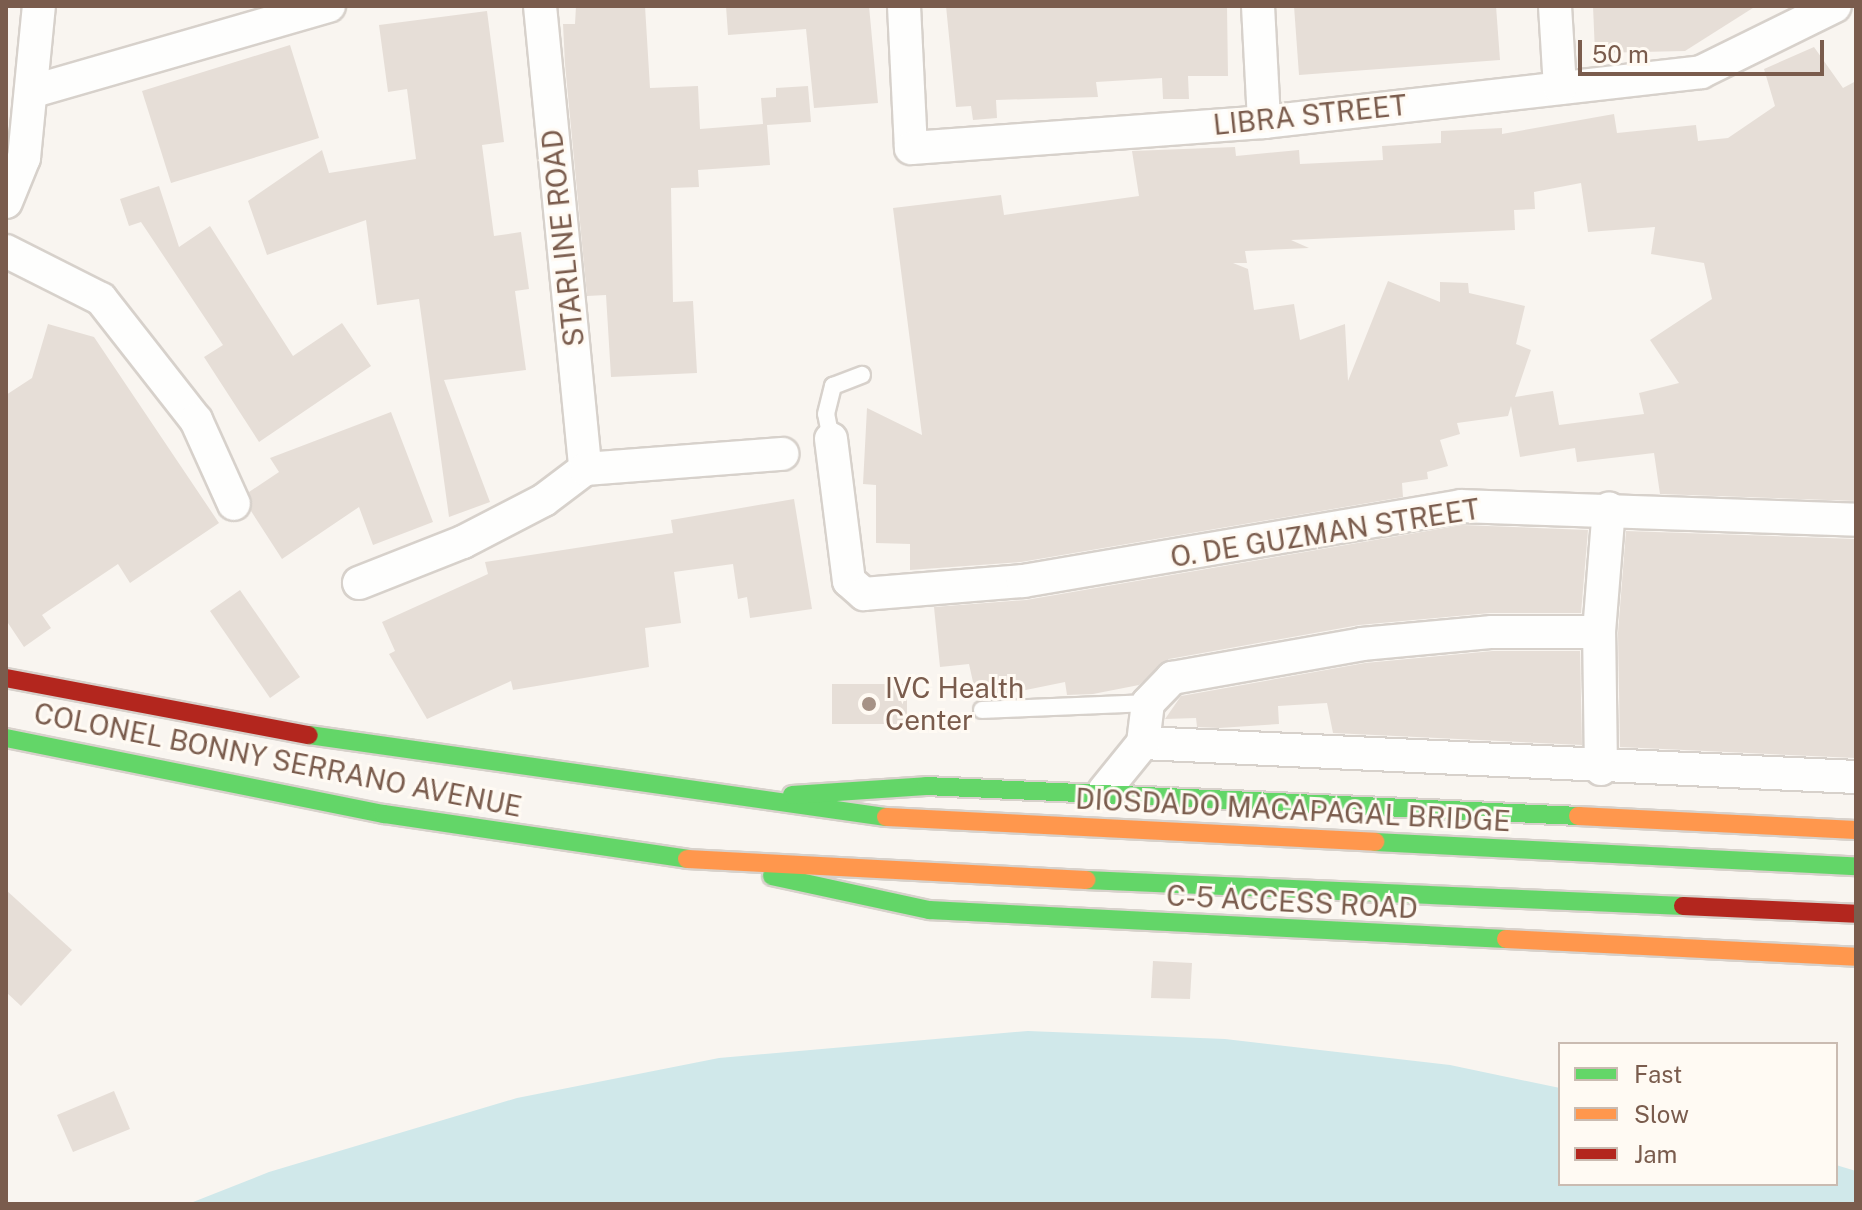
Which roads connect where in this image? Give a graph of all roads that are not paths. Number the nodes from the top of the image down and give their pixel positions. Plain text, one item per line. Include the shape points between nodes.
1 (39, 6) edge
2 (329, 6) edge
3 (540, 6) edge
4 (904, 6) edge
5 (1258, 6) edge
6 (1555, 6) edge
7 (1835, 6) edge
8 (1560, 88) junction
9 (34, 91) junction
10 (1264, 122) junction
11 (6, 202) edge
12 (6, 251) edge
13 (862, 375) dead end
14 (831, 439) joint
15 (782, 454) dead end
16 (585, 469) junction
17 (234, 504) dead end
18 (1609, 508) junction
19 (1856, 520) edge
20 (359, 583) dead end
21 (1599, 632) junction
22 (6, 678) edge
23 (1148, 703) junction
24 (982, 710) dead end
25 (6, 738) edge
26 (1143, 743) junction
27 (1601, 769) junction
28 (1856, 777) edge
29 (1104, 791) junction
30 (729, 799) junction
31 (1856, 830) edge
32 (731, 865) junction
33 (1856, 866) edge
34 (1856, 914) edge
35 (1856, 957) edge

1 - 9 street
2 - 9 street
3 - 16 street, STARLINE ROAD
4 - 10 street, LIBRA STREET via 911,148
5 - 10 street
6 - 8 street
7 - 8 street, LIBRA STREET via 1701,72
8 - 10 street, LIBRA STREET
9 - 11 street via 24,158
12 - 17 street via 101,299 196,420
13 - 14 lane via 833,386 826,414
14 - 18 street, O. DE GUZMAN STREET via 849,581 864,594 1023,581 1461,506
15 - 16 street
16 - 20 street via 544,500 463,542
18 - 19 street, O. DE GUZMAN STREET
18 - 21 street
21 - 23 street via 1492,632 1362,644 1172,678
21 - 27 street
22 - 30 main road, COLONEL BONNY SERRANO AVENUE via 383,749
23 - 24 lane
23 - 26 street
25 - 32 main road, COLONEL BONNY SERRANO AVENUE via 384,814
26 - 27 street
26 - 29 street
27 - 28 street
29 - 30 main road via 926,786
29 - 31 main road
30 - 33 main road, DIOSDADO MACAPAGAL BRIDGE via 877,817
32 - 34 main road
32 - 35 main road, C-5 ACCESS ROAD via 929,910

